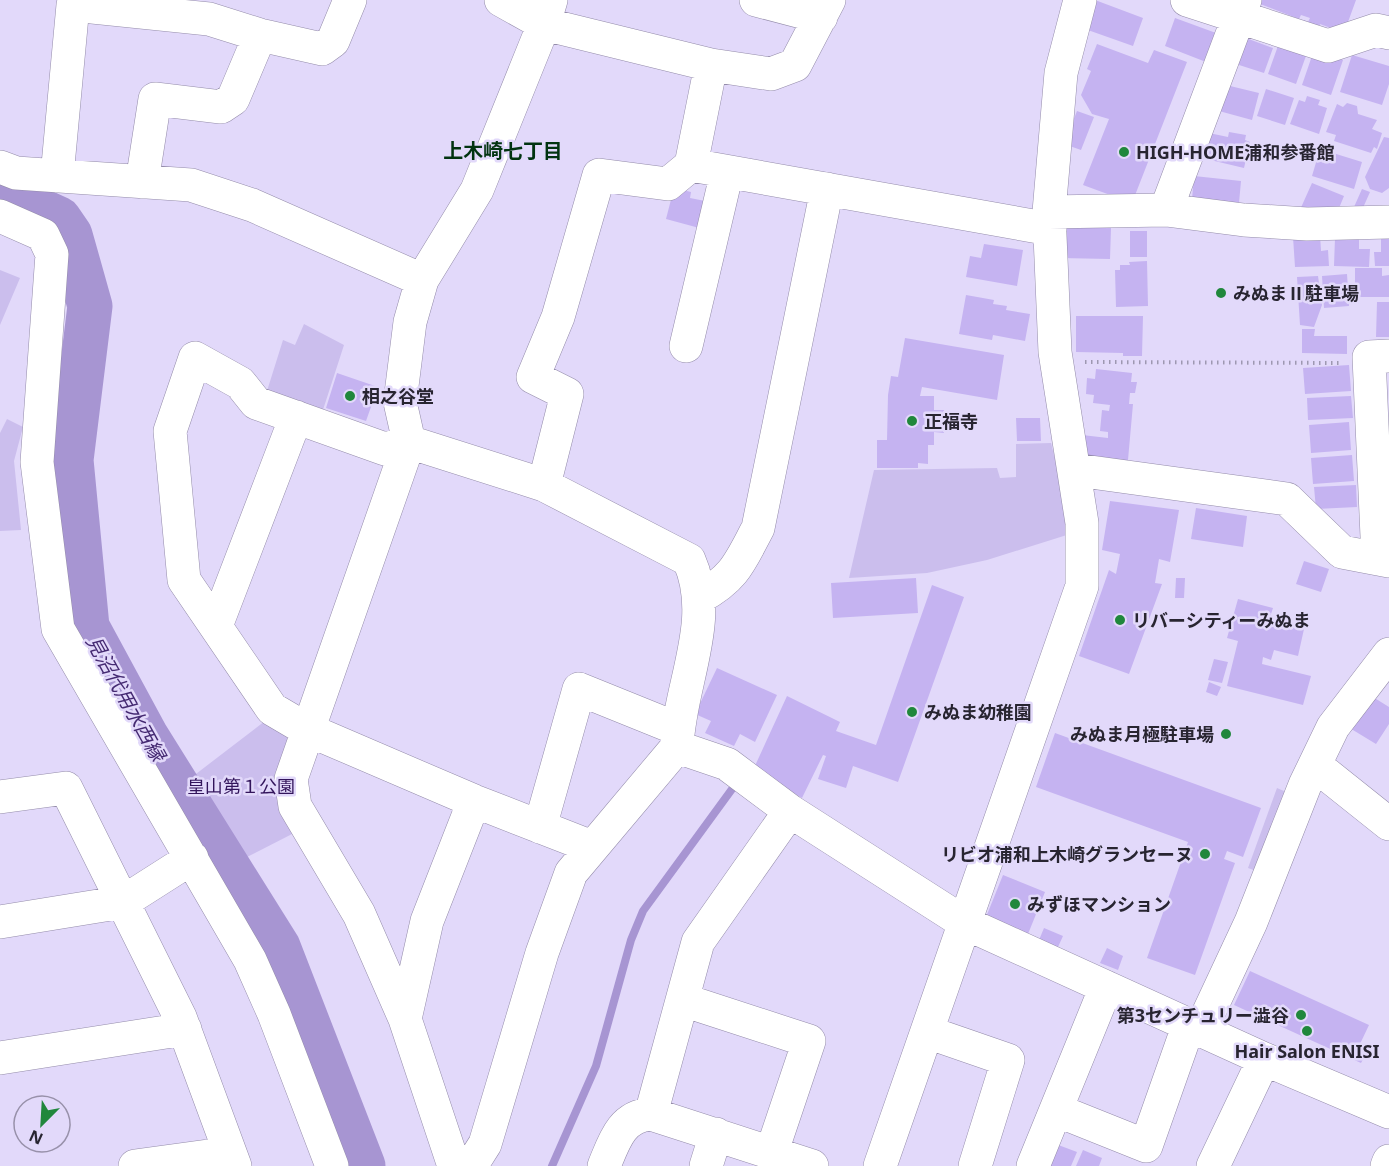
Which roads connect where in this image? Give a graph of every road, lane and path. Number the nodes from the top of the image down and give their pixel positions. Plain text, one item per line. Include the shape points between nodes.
1 (350, 0) edge
2 (501, 0) edge
3 (756, 0) edge
4 (1080, 0) edge
5 (1186, 0) edge
6 (142, 6) edge
7 (825, 9) edge
8 (1241, 9) edge
9 (548, 12) edge
10 (1389, 33) edge
11 (260, 35) junction
12 (711, 66) junction
13 (691, 165) junction
14 (0, 166) edge
15 (727, 172) junction
16 (57, 176) junction
17 (141, 182) junction
18 (827, 189) junction
19 (1166, 210) junction
20 (0, 216) edge
21 (1050, 221) junction
22 (1389, 222) edge
23 (422, 280) junction
24 (686, 346) dead end
25 (1379, 360) edge
26 (1057, 362) junction
27 (296, 417) junction
28 (409, 442) junction
29 (1382, 462) edge
30 (1076, 470) junction
31 (544, 485) junction
32 (1384, 560) edge
33 (700, 597) junction
34 (216, 626) junction
35 (1387, 659) edge
36 (306, 729) junction
37 (678, 738) junction
38 (1315, 765) junction
39 (0, 797) edge
40 (474, 801) junction
41 (790, 811) junction
42 (1389, 824) edge
43 (540, 826) junction
44 (592, 847) junction
45 (192, 858) junction
46 (123, 902) junction
47 (0, 922) edge
48 (965, 923) junction
49 (1106, 987) junction
50 (683, 1000) junction
51 (405, 1019) junction
52 (1195, 1026) junction
53 (185, 1029) junction
54 (927, 1032) junction
55 (0, 1058) edge
56 (1263, 1059) junction
57 (1056, 1110) junction
58 (1389, 1112) edge
59 (651, 1114) junction
60 (716, 1134) junction
61 (772, 1151) junction
62 (232, 1159) edge
63 (1389, 1161) edge
64 (135, 1166) edge
65 (332, 1166) edge
66 (454, 1166) edge
67 (471, 1166) edge
68 (604, 1166) edge
69 (706, 1166) edge
70 (812, 1166) edge
71 (880, 1166) edge
72 (975, 1166) edge
73 (1033, 1166) edge
74 (1213, 1166) edge
75 (1387, 1166) edge

1 - 11 street via 333,41 322,49
2 - 9 street
3 - 7 street
4 - 21 street via 1061,73
5 - 8 street
6 - 11 street via 209,19
6 - 16 street via 73,5
7 - 12 street via 795,66 771,74
8 - 10 street via 1328,46 1376,30
8 - 19 street
9 - 12 street
9 - 23 street via 477,190
11 - 17 street via 233,99 221,107 155,99
12 - 13 street
13 - 15 street
13 - 31 street via 669,184 599,175 558,317 532,376 567,394
14 - 16 street via 16,173
15 - 18 street
15 - 24 street
16 - 17 street
17 - 23 street via 191,185 252,205
18 - 21 street
18 - 33 street via 758,528 740,562 722,584
19 - 21 street
19 - 22 street via 1276,222
20 - 45 street via 43,235 52,254 38,462 58,629
21 - 26 street
23 - 28 street via 410,322 400,402
25 - 26 path
25 - 29 street
26 - 30 street
27 - 28 street via 385,449
27 - 34 street
27 - 34 street via 256,403 240,383 195,358 170,431 184,580
28 - 31 street
28 - 36 street
29 - 32 street
30 - 32 street via 1287,499 1342,552
30 - 48 street via 1082,523 1082,585
31 - 33 street via 689,560
33 - 37 street via 698,632
34 - 36 street via 272,709
35 - 38 street via 1333,727
36 - 40 street
36 - 51 street via 291,779 295,806 359,914
37 - 41 street via 727,764
37 - 43 street via 579,689
37 - 44 street
38 - 42 street
38 - 52 street via 1251,922
39 - 46 street via 66,788
40 - 43 street
40 - 51 street via 427,921
41 - 48 street
41 - 50 street via 698,942
43 - 44 street
44 - 67 street via 571,873 542,953 485,1144
45 - 46 street
45 - 65 street via 250,960
46 - 47 street
46 - 53 street
48 - 49 street
48 - 54 street
49 - 52 street
49 - 57 street
50 - 59 street
50 - 61 street via 809,1041
51 - 66 street
52 - 56 street
52 - 57 street via 1146,1146
53 - 55 street
53 - 62 street
54 - 71 street
54 - 72 street via 1008,1060
56 - 58 street
56 - 74 street
57 - 73 street
59 - 60 street
59 - 68 street via 640,1115 620,1129
60 - 61 street
60 - 69 street
61 - 70 street
62 - 64 street
63 - 75 street

